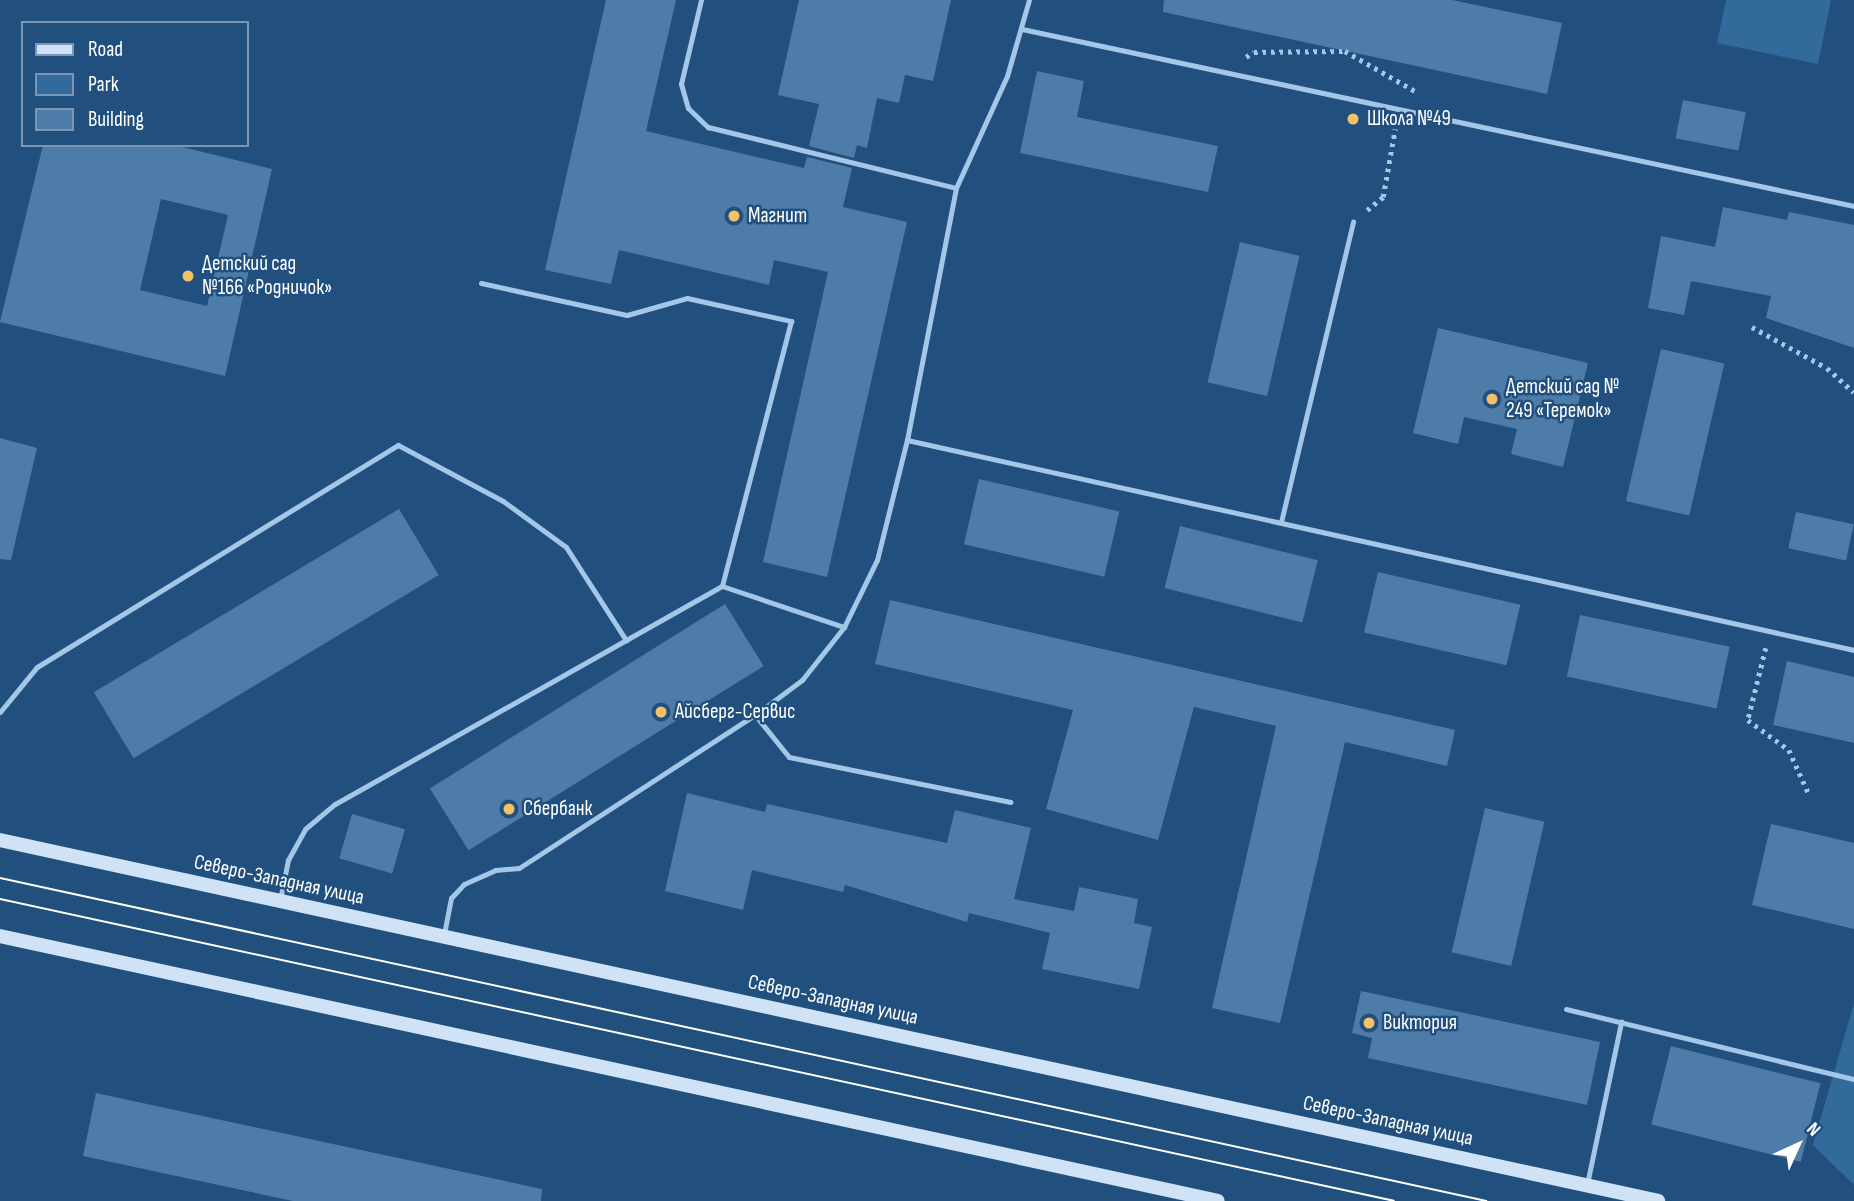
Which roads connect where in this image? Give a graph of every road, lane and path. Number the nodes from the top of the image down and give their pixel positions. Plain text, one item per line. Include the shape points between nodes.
1 (701, 0) edge
2 (1029, 0) edge
3 (1022, 29) junction
4 (1224, 72) junction
5 (1398, 111) junction
6 (1430, 118) junction
7 (956, 188) junction
8 (1854, 206) edge
9 (1353, 221) joint
10 (481, 283) dead end
11 (1752, 327) dead end
12 (1854, 392) edge
13 (907, 440) junction
14 (1281, 522) junction
15 (722, 586) junction
16 (844, 627) junction
17 (1771, 631) junction
18 (626, 640) junction
19 (1854, 650) edge
20 (0, 712) edge
21 (755, 715) junction
22 (1808, 792) dead end
23 (1010, 803) dead end
24 (0, 841) edge
25 (280, 902) junction
26 (0, 936) edge
27 (444, 937) junction
28 (1566, 1009) dead end
29 (1621, 1022) junction
30 (1854, 1079) edge
31 (1587, 1185) junction
32 (1218, 1201) edge
33 (1658, 1201) edge

1 - 7 lane via 681,84 688,108 708,127
2 - 3 lane
3 - 4 lane
3 - 7 lane
4 - 5 lane
4 - 6 path via 1254,52 1345,51 1416,90
5 - 6 lane
5 - 9 path via 1383,197
6 - 8 lane
7 - 13 lane
9 - 14 lane
10 - 15 lane via 627,315 687,298 791,321
11 - 12 path via 1827,368
13 - 14 lane
13 - 16 lane via 877,560
14 - 17 lane
15 - 16 lane
15 - 18 lane
16 - 21 lane via 802,680
17 - 19 lane
17 - 22 path via 1748,720 1789,750
18 - 20 lane via 566,547 503,501 398,445 37,667
18 - 25 lane via 335,804 305,829 288,860
21 - 23 lane via 789,757
21 - 27 lane via 519,868 495,870 464,884 452,898
24 - 25 main road, Северо-Западная улица
25 - 27 main road, Северо-Западная улица
26 - 32 main road
27 - 31 main road, Северо-Западная улица
28 - 29 lane
29 - 30 lane
29 - 31 lane
31 - 33 main road, Северо-Западная улица

